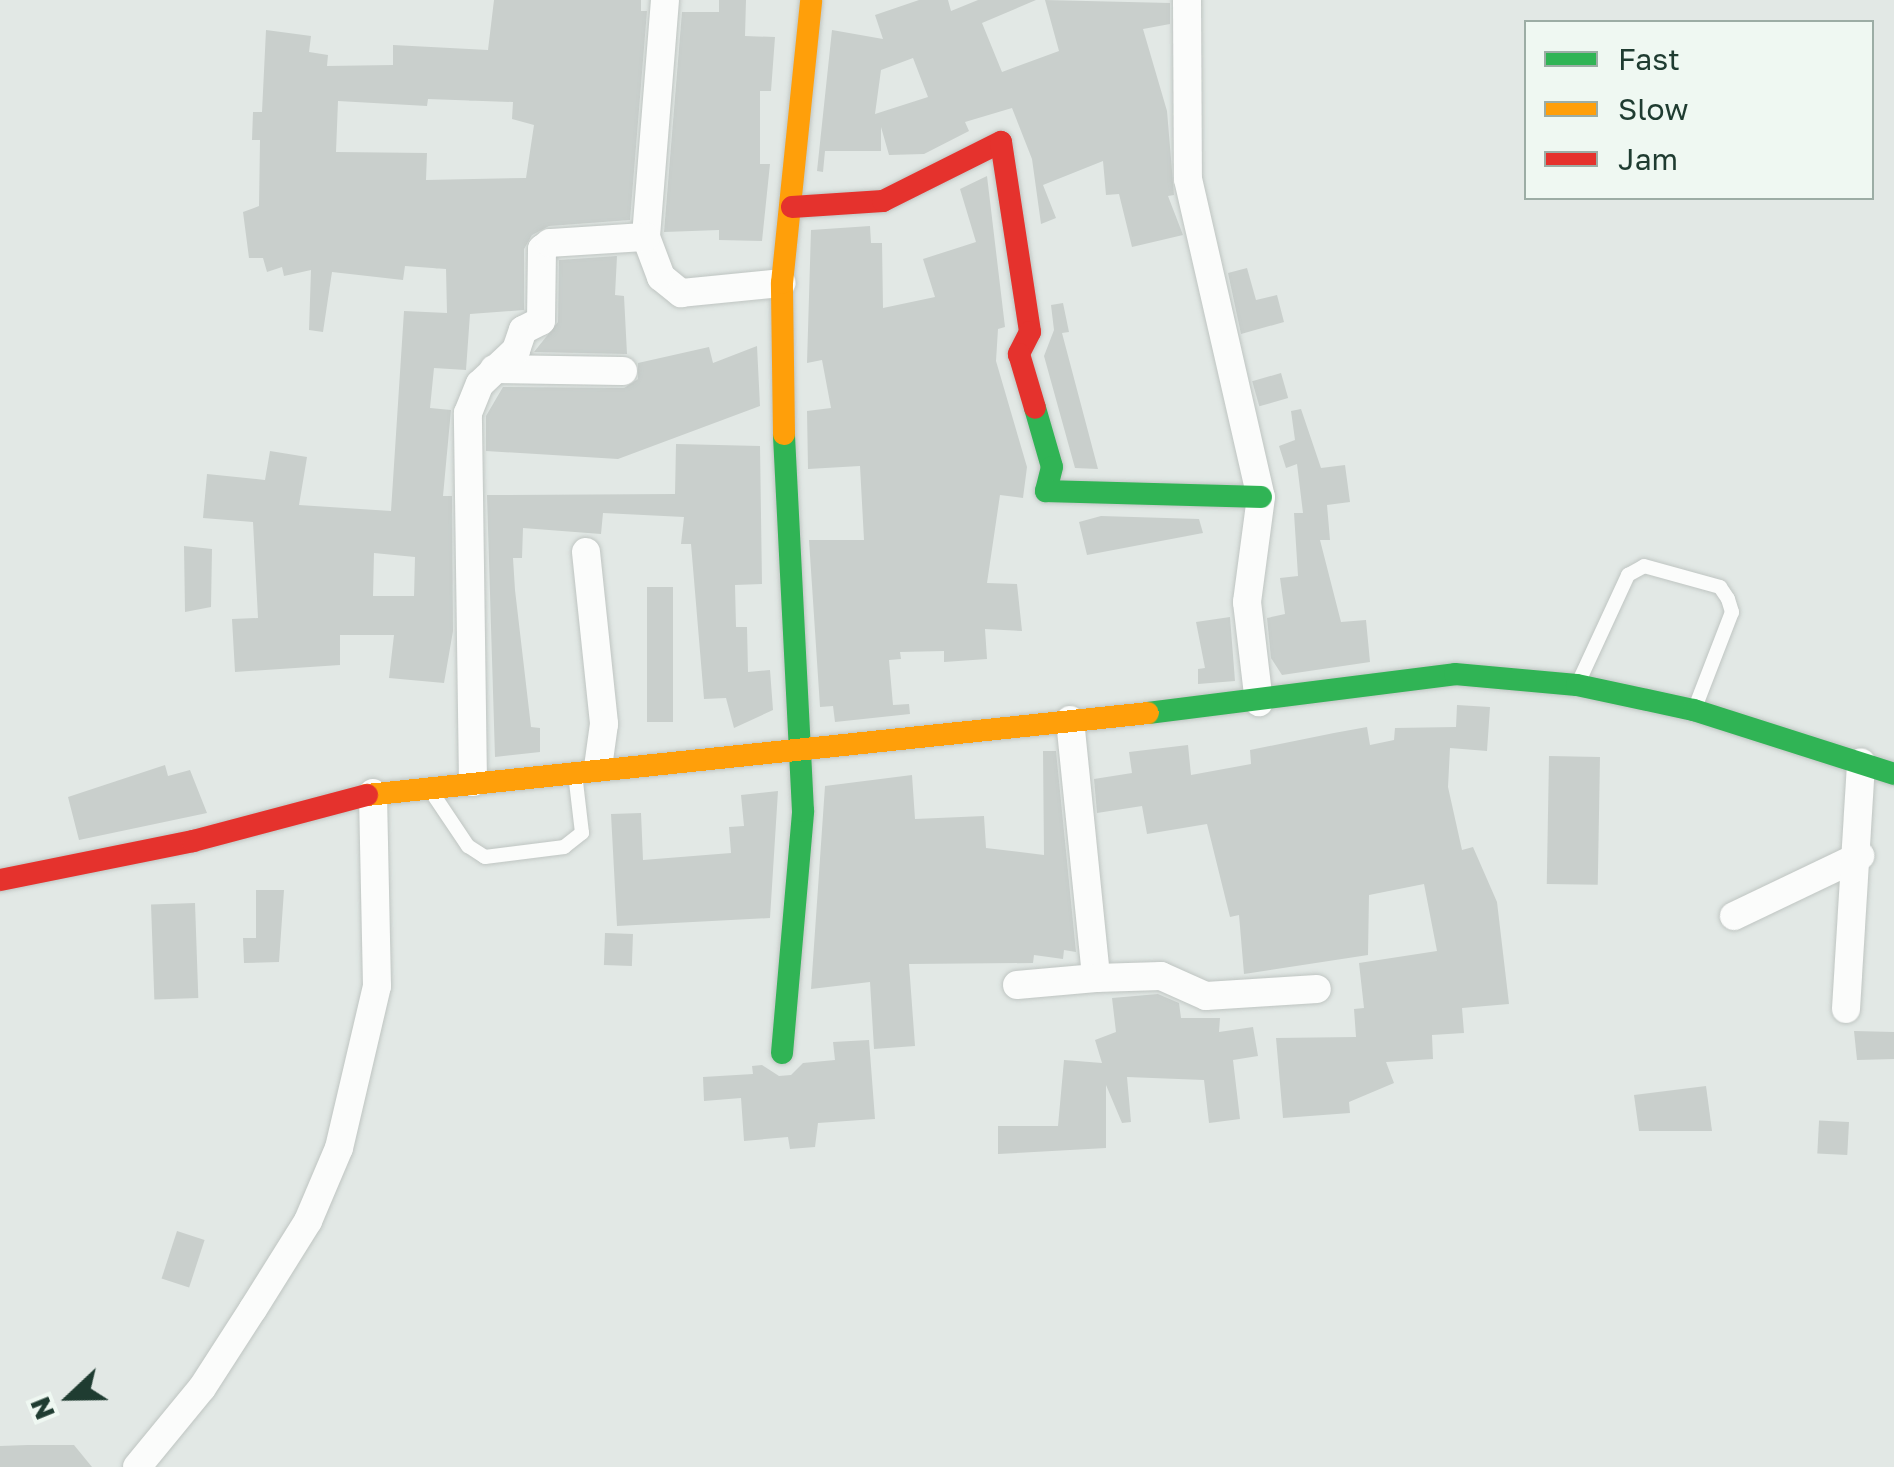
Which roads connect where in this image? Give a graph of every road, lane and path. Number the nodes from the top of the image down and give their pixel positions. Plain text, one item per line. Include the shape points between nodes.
1 (665, 0) edge
2 (811, 0) edge
3 (1187, 0) edge
4 (792, 208) junction
5 (646, 237) junction
6 (782, 283) junction
7 (494, 370) junction
8 (623, 371) dead end
9 (1261, 497) junction
10 (586, 552) dead end
11 (1577, 684) junction
12 (1259, 702) junction
13 (1694, 710) junction
14 (1070, 720) junction
15 (796, 750) junction
16 (1861, 762) junction
17 (586, 770) junction
18 (1894, 774) edge
19 (474, 782) junction
20 (428, 786) junction
21 (373, 793) junction
22 (1860, 856) junction
23 (0, 880) edge
24 (1734, 916) dead end
25 (1096, 978) junction
26 (1016, 984) dead end
27 (1317, 989) dead end
28 (1846, 1009) dead end
29 (782, 1053) dead end
30 (137, 1467) edge

1 - 5 street
2 - 4 street
3 - 9 street via 1188,179
4 - 6 street
4 - 9 street via 882,200 1001,142 1030,332 1018,354 1052,467 1046,490
5 - 6 street via 660,276 681,292
5 - 7 street via 550,243 542,249 541,320 523,330 516,350
6 - 15 street
7 - 8 street
7 - 19 street via 468,413
9 - 12 street via 1247,602
10 - 17 street via 604,724
11 - 12 street via 1456,674
11 - 13 street
11 - 13 lane via 1628,574 1644,566 1720,588 1728,599 1732,612
12 - 14 street
13 - 16 street
14 - 15 street
14 - 25 street
15 - 17 street
15 - 29 street via 803,810
16 - 18 street
16 - 22 street
17 - 19 street
17 - 20 lane via 580,841 485,857 468,846
19 - 20 street
20 - 21 street
21 - 23 street via 193,841
21 - 30 street via 377,986 339,1148 308,1221 262,1294 202,1388
22 - 24 street
22 - 28 street
25 - 26 street
25 - 27 street via 1160,976 1206,996

